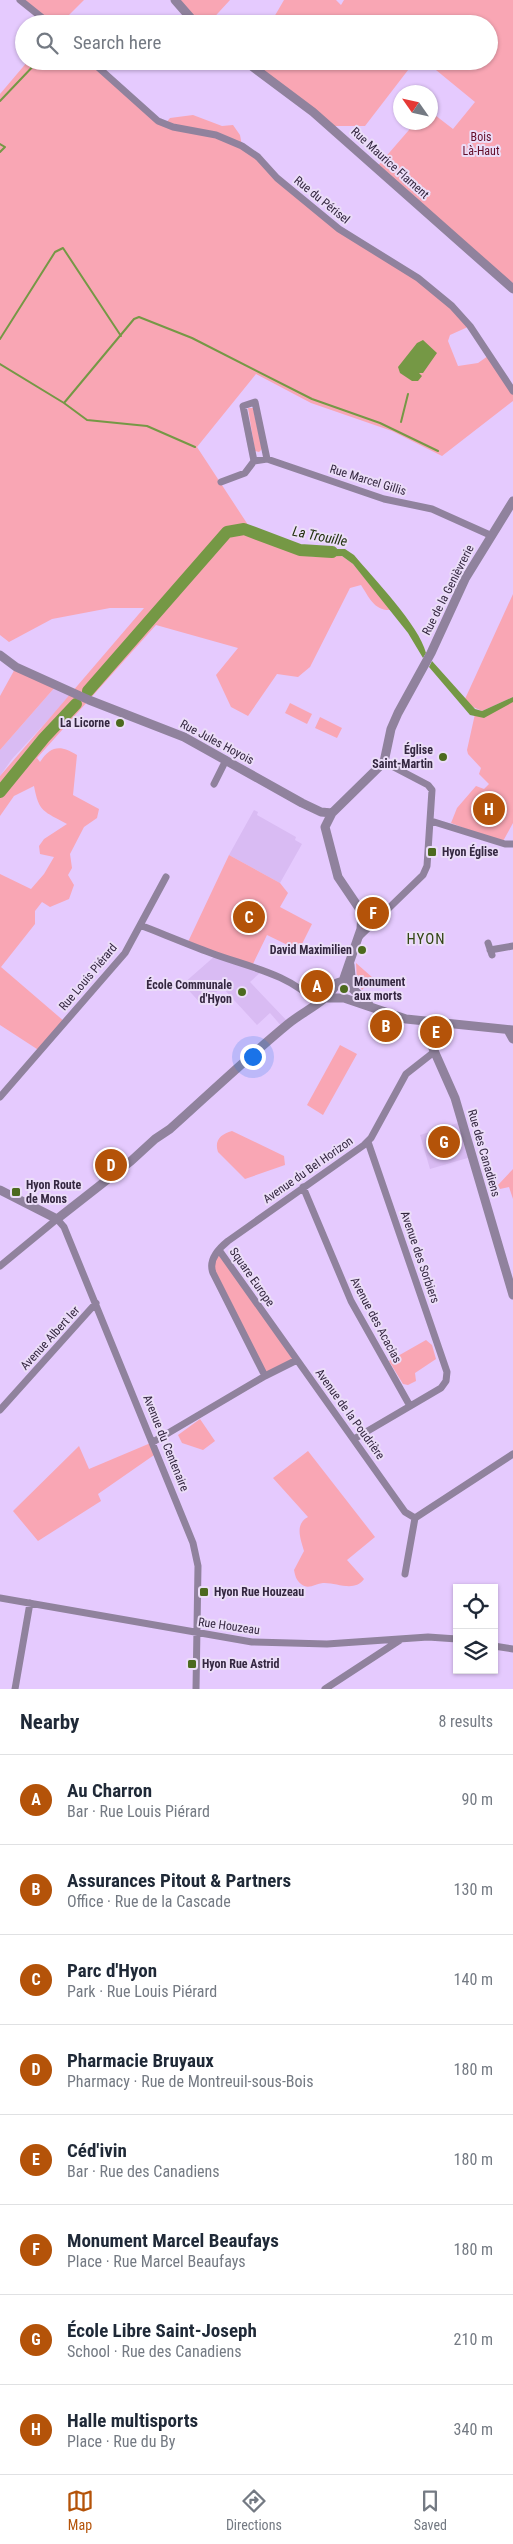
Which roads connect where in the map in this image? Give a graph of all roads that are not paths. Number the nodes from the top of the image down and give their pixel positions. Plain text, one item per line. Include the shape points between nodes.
1 (20, 0) edge
2 (175, 0) edge
3 (39, 15) edge
4 (188, 15) edge
5 (101, 70) edge
6 (257, 70) edge
7 (513, 289) edge
8 (513, 391) edge
9 (267, 459) junction
10 (254, 461) junction
11 (221, 482) dead end
12 (513, 502) edge
13 (490, 535) junction
14 (0, 655) edge
15 (226, 760) junction
16 (384, 762) junction
17 (214, 784) dead end
18 (302, 804) junction
19 (332, 813) junction
20 (431, 821) junction
21 (325, 827) junction
22 (513, 844) edge
23 (166, 877) dead end
24 (363, 915) junction
25 (376, 920) junction
26 (140, 924) junction
27 (359, 937) junction
28 (513, 946) edge
29 (490, 950) dead end
30 (348, 984) junction
31 (339, 995) junction
32 (316, 1003) junction
33 (370, 1006) junction
34 (424, 1021) junction
35 (510, 1030) edge
36 (513, 1039) edge
37 (434, 1052) junction
38 (0, 1097) edge
39 (368, 1142) junction
40 (303, 1187) junction
41 (0, 1190) edge
42 (57, 1219) junction
43 (219, 1250) junction
44 (0, 1266) edge
45 (513, 1295) edge
46 (96, 1303) junction
47 (297, 1360) junction
48 (266, 1376) junction
49 (410, 1406) junction
50 (0, 1410) edge
51 (354, 1439) junction
52 (153, 1442) junction
53 (513, 1454) edge
54 (415, 1518) junction
55 (405, 1574) dead end
56 (0, 1598) edge
57 (30, 1603) junction
58 (198, 1633) junction
59 (401, 1639) junction
60 (453, 1639) edge
61 (498, 1647) edge
62 (513, 1650) edge
63 (15, 1689) edge
64 (196, 1689) edge
65 (325, 1689) edge

1 - 3 street
2 - 4 street
5 - 8 street, Rue du Périsel via 158,121 216,135 242,146 339,229 418,278 470,326
6 - 7 street, Rue Maurice Flament via 313,112
9 - 10 street, Rue Marcel Gillis
9 - 10 street via 255,402 243,406
9 - 13 street, Rue Marcel Gillis via 384,499 432,510
10 - 11 street, Rue Marcel Gillis via 245,472
12 - 13 street, Rue de la Genièvrerie
13 - 16 street, Rue de la Genièvrerie via 460,588 431,653 391,729
14 - 15 street, Rue Jules Hoyois via 16,667 184,737
15 - 17 street
15 - 18 street, Rue Jules Hoyois
16 - 19 street
16 - 20 street via 428,785 433,796
18 - 19 street, Rue Jules Hoyois
18 - 21 street, Rue Jules Hoyois
19 - 21 street
20 - 22 street
20 - 25 street via 427,866 423,875
21 - 24 street via 338,877
23 - 26 street, Rue Louis Piérard
24 - 25 street
24 - 27 street
25 - 27 street
26 - 32 street via 212,954 263,970 308,994
26 - 38 street, Rue Louis Piérard via 125,953
27 - 30 street via 350,962
28 - 29 street
30 - 31 street via 338,983
30 - 31 street via 350,995
30 - 33 street
31 - 32 street
31 - 33 street
32 - 42 street via 170,1129
33 - 34 street via 406,1019
34 - 35 street
34 - 37 street, Rue des Canadiens
35 - 36 street
37 - 39 street, Avenue du Bel Horizon via 406,1074
37 - 45 street, Rue des Canadiens via 455,1098
39 - 40 street, Avenue du Bel Horizon
39 - 49 street, Avenue des Sorbiers via 447,1372 441,1388
40 - 43 street, Avenue du Bel Horizon
40 - 49 street, Avenue des Acacias via 351,1301
41 - 42 street
42 - 44 street
42 - 46 street, Avenue du Centenaire via 64,1227
43 - 47 street, Square Europe
43 - 48 street, Square Europe via 211,1262 211,1270
46 - 50 street, Avenue Albert Ier
46 - 52 street, Avenue du Centenaire
47 - 48 street
47 - 51 street, Avenue de la Poudrière
48 - 52 street
49 - 51 street
51 - 54 street, Avenue de la Poudrière via 405,1512
52 - 58 street, Avenue du Centenaire via 196,1554
53 - 54 street
54 - 55 street
56 - 57 street, Rue Houzeau
57 - 58 street, Rue Houzeau
57 - 63 street
58 - 59 street, Rue Houzeau via 259,1642 327,1644
58 - 64 street, Avenue du Centenaire
59 - 60 street, Rue Houzeau
59 - 65 street
61 - 62 street

